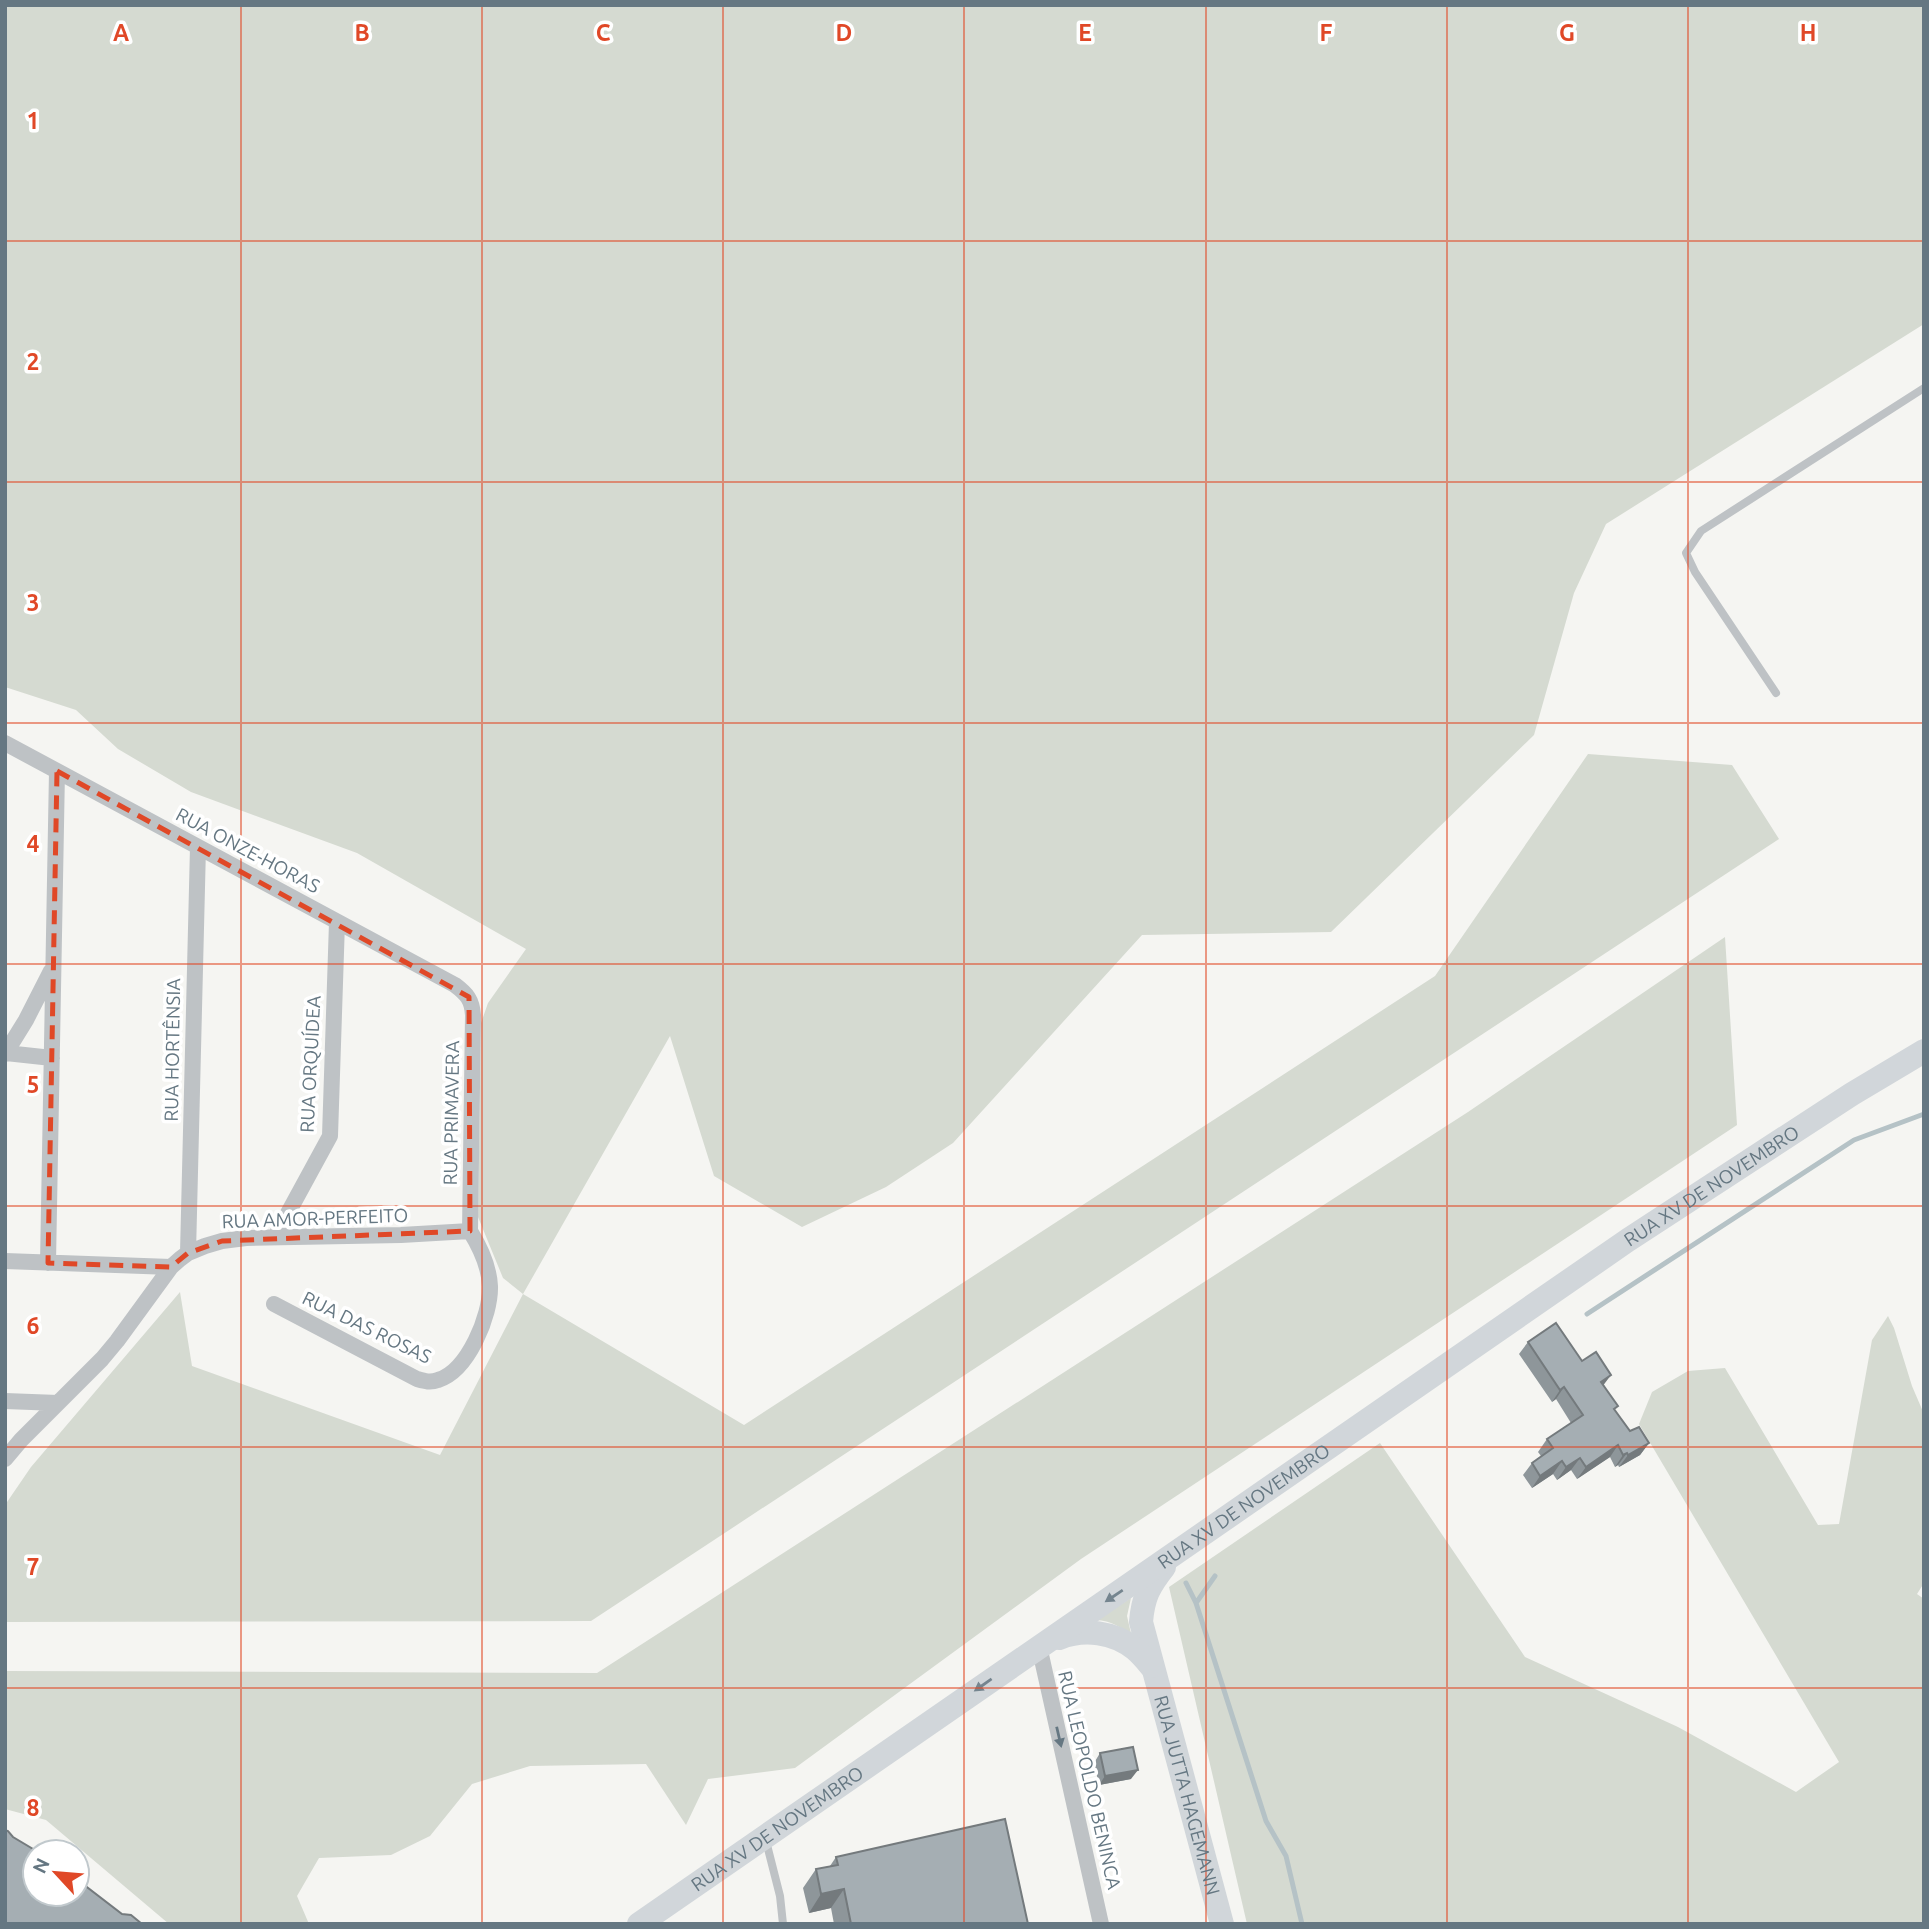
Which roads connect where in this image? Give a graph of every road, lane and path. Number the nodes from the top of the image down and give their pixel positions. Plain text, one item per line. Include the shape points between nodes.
1 (1924, 388) edge
2 (1776, 693) dead end
3 (5, 743) edge
4 (57, 771) junction
5 (198, 847) junction
6 (337, 922) junction
7 (53, 967) junction
8 (469, 997) joint
9 (1924, 1051) edge
10 (6, 1054) edge
11 (52, 1058) junction
12 (1924, 1069) edge
13 (1852, 1094) junction
14 (470, 1231) junction
15 (275, 1237) junction
16 (188, 1253) junction
17 (5, 1261) edge
18 (48, 1263) junction
19 (171, 1267) junction
20 (274, 1304) dead end
21 (5, 1401) edge
22 (58, 1403) junction
23 (5, 1459) edge
24 (1170, 1558) junction
25 (1039, 1646) junction
26 (1153, 1667) junction
27 (764, 1837) junction
28 (639, 1924) edge
29 (783, 1924) edge
30 (1101, 1924) edge
31 (1222, 1924) edge

1 - 2 lane via 1701,531 1686,553
3 - 4 street, RUA ONZE-HORAS
4 - 5 street, RUA ONZE-HORAS
4 - 7 street
5 - 6 street, RUA ONZE-HORAS
5 - 16 street, RUA HORTÊNSIA
6 - 8 street, RUA ONZE-HORAS via 455,985
6 - 15 street, RUA ORQUÍDEA via 330,1136
7 - 10 street
7 - 11 street
8 - 14 street, RUA PRIMAVERA via 473,1015
9 - 13 main road, RUA XV DE NOVEMBRO
10 - 11 street
11 - 18 street
12 - 13 main road, RUA XV DE NOVEMBRO
13 - 24 main road, RUA XV DE NOVEMBRO via 1617,1248
14 - 15 street, RUA AMOR-PERFEITO
14 - 20 street, RUA DAS ROSAS via 487,1267 487,1314 468,1352 439,1380 417,1379
15 - 16 street, RUA AMOR-PERFEITO via 222,1241
16 - 19 street, RUA AMOR-PERFEITO
17 - 18 street
18 - 19 street
19 - 22 street, RUA AMOR-PERFEITO via 117,1341
21 - 22 street
22 - 23 street, RUA AMOR-PERFEITO
24 -> 25 main road, RUA XV DE NOVEMBRO
24 - 26 main road, RUA JUTTA HAGEMANN via 1143,1604 1141,1622
25 - 26 main road via 1065,1636 1102,1634 1135,1649
25 -> 27 main road, RUA XV DE NOVEMBRO
25 -> 30 street, RUA LEOPOLDO BENINCA
26 - 31 main road, RUA JUTTA HAGEMANN
27 - 28 main road, RUA XV DE NOVEMBRO
27 - 29 lane

